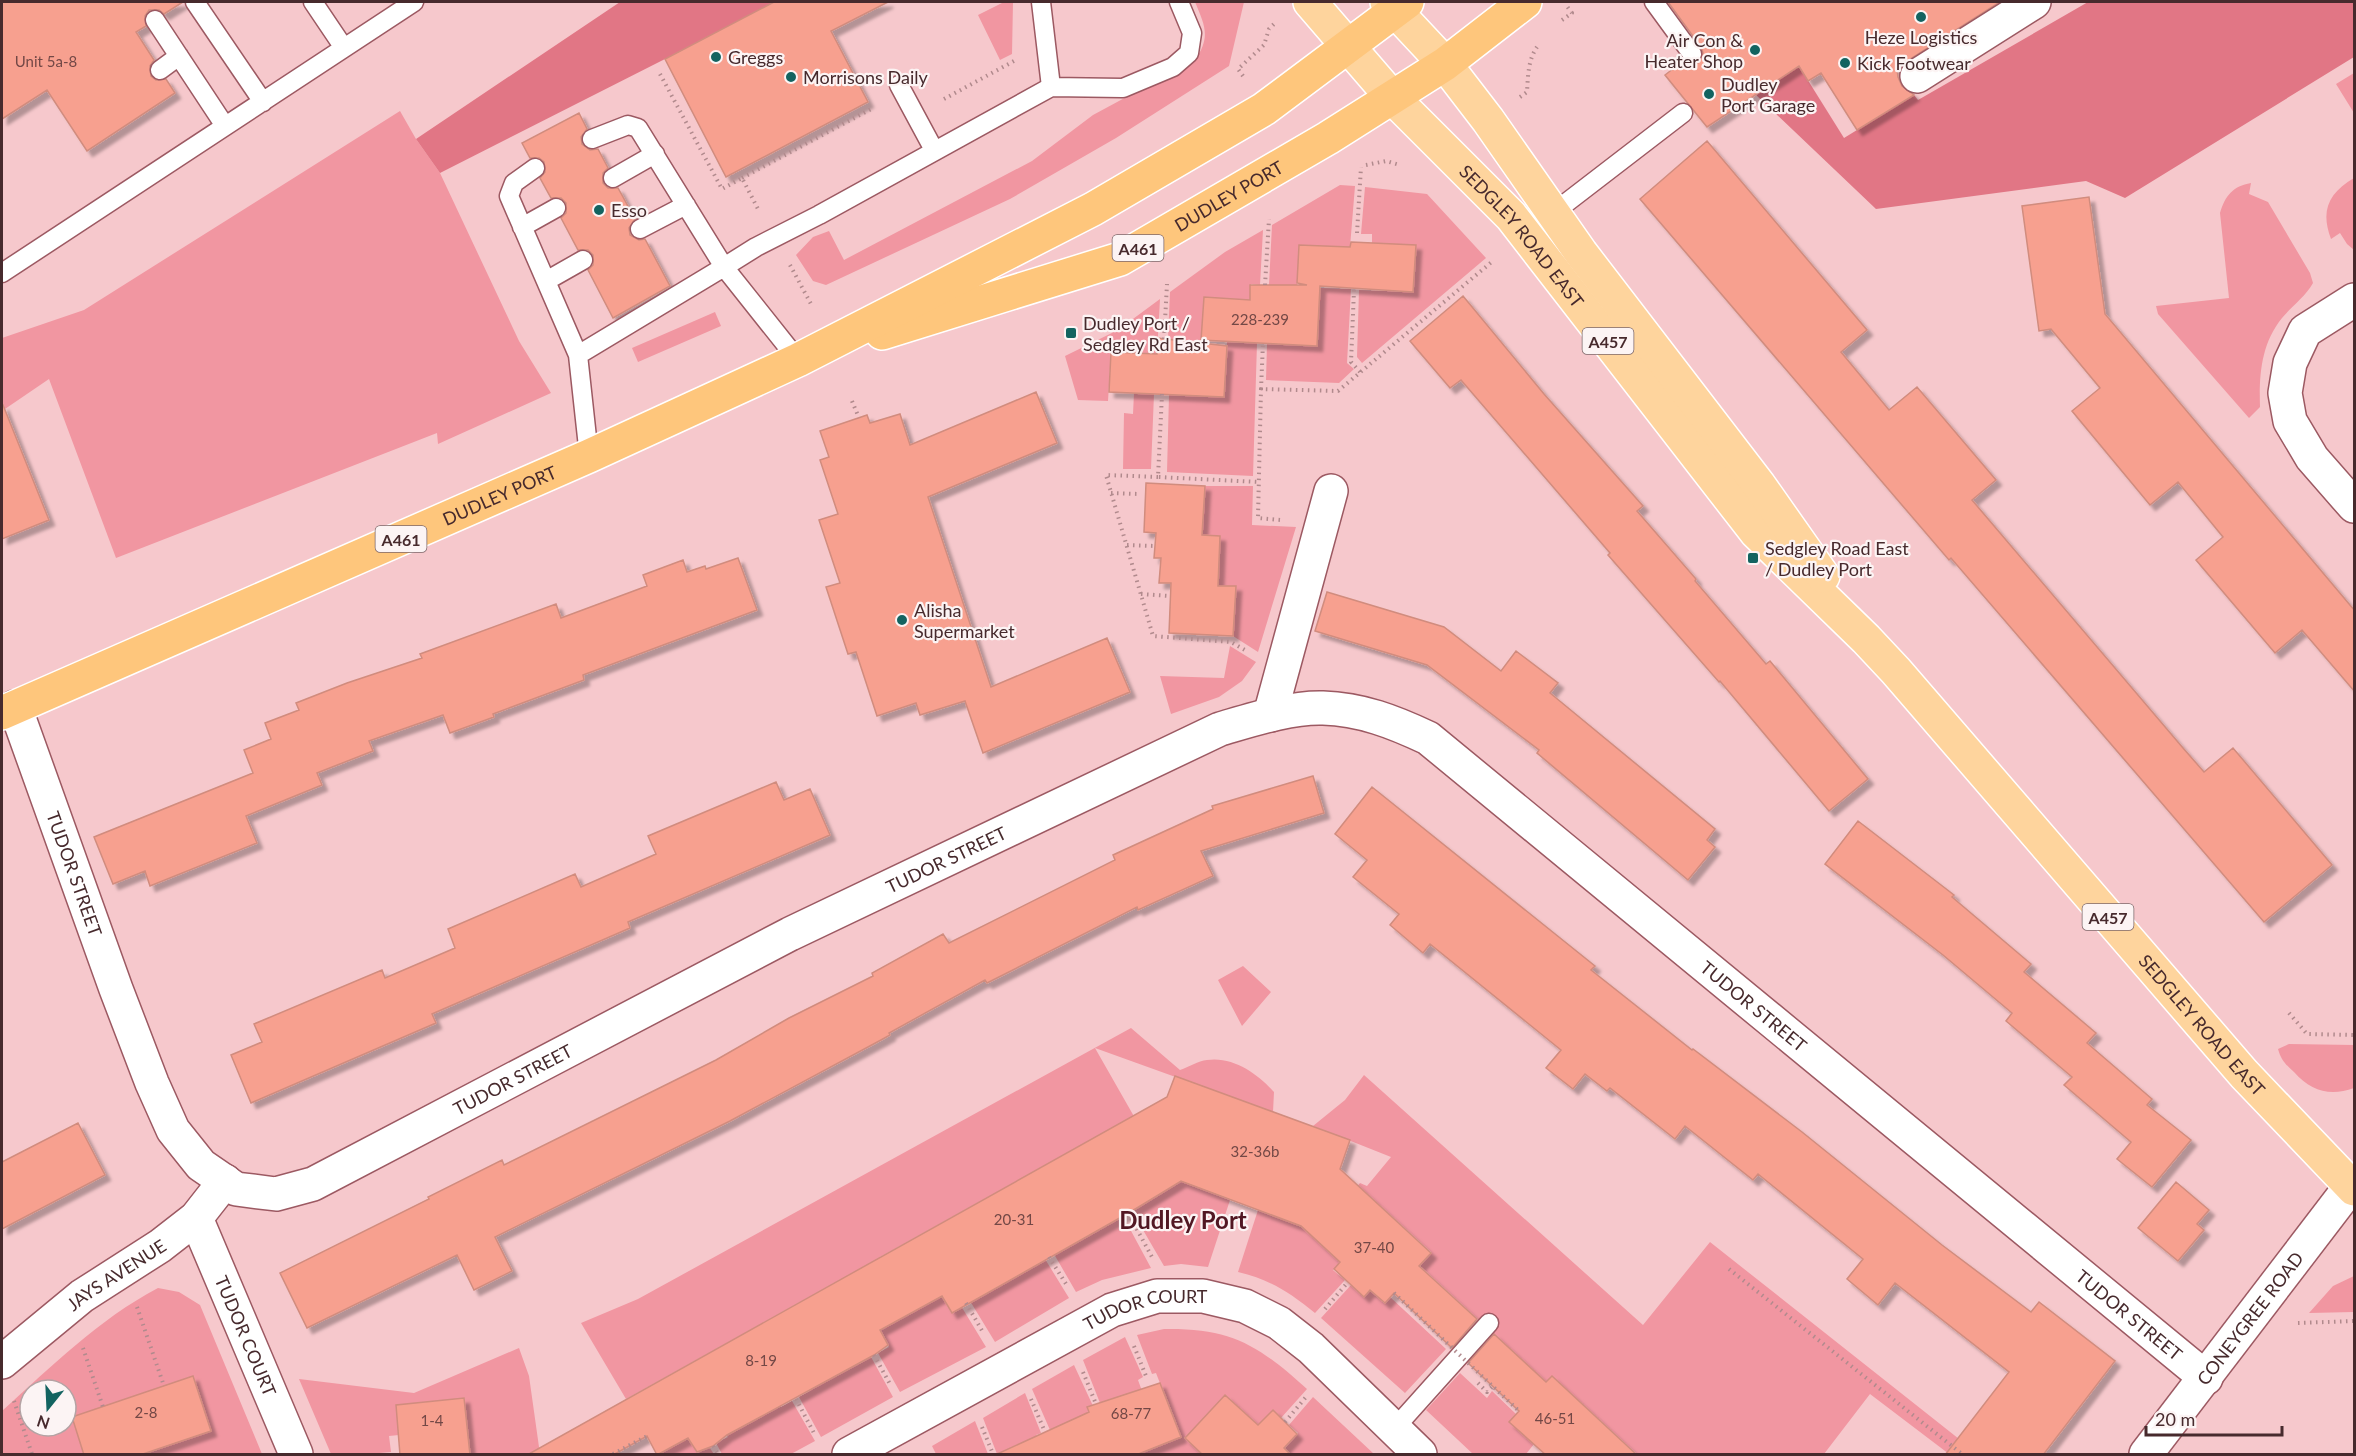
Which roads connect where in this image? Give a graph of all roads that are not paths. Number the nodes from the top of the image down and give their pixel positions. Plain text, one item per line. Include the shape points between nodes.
1 (195, 2) edge
2 (313, 2) edge
3 (414, 2) edge
4 (1041, 2) edge
5 (1179, 2) edge
6 (1310, 2) edge
7 (1525, 2) edge
8 (1654, 2) edge
9 (1396, 4) edge
10 (2019, 6) edge
11 (155, 20) dead end
12 (1348, 44) junction
13 (344, 48) junction
14 (1692, 54) dead end
15 (179, 56) junction
16 (1446, 64) junction
17 (1920, 65) dead end
18 (160, 70) dead end
19 (899, 85) dead end
20 (1051, 87) junction
21 (1391, 96) junction
22 (263, 102) junction
23 (1683, 113) dead end
24 (225, 126) junction
25 (592, 139) dead end
26 (934, 150) junction
27 (655, 154) junction
28 (535, 168) dead end
29 (613, 178) dead end
30 (686, 205) junction
31 (556, 208) dead end
32 (1553, 213) junction
33 (522, 227) junction
34 (640, 229) dead end
35 (583, 260) dead end
36 (724, 267) junction
37 (2, 273) edge
38 (546, 281) junction
39 (2355, 300) edge
40 (578, 356) junction
41 (798, 360) junction
42 (590, 456) junction
43 (1331, 491) dead end
44 (2355, 506) edge
45 (1866, 639) junction
46 (8, 710) edge
47 (1270, 715) junction
48 (225, 1181) junction
49 (2353, 1186) edge
50 (196, 1218) junction
51 (1489, 1323) dead end
52 (6, 1377) edge
53 (2206, 1378) junction
54 (1394, 1430) junction
55 (296, 1455) edge
56 (849, 1455) edge
57 (1420, 1455) edge
58 (2146, 1455) edge

1 - 22 lane
2 - 13 lane
3 - 13 lane
4 - 20 lane
5 - 20 lane via 1192,33 1189,53 1173,67 1123,88
6 - 12 main road, SEDGLEY ROAD EAST / A457
7 - 16 highway, DUDLEY PORT / A461
8 - 14 lane
9 - 12 highway, DUDLEY PORT / A461
9 - 16 main road, SEDGLEY ROAD EAST / A457
10 - 17 street via 1967,33
11 - 15 lane
12 - 21 main road, SEDGLEY ROAD EAST / A457
12 - 41 highway, DUDLEY PORT / A461 via 1264,109 1094,209
13 - 22 lane
15 - 18 lane
15 - 24 lane
16 - 21 highway, DUDLEY PORT / A461
16 - 32 main road, SEDGLEY ROAD EAST / A457
19 - 26 lane
20 - 26 lane
21 - 41 highway, DUDLEY PORT / A461 via 1328,138 1120,259
21 - 45 main road, SEDGLEY ROAD EAST / A457 via 1511,216 1756,532
22 - 24 lane
23 - 32 lane
24 - 37 lane
25 - 27 lane via 633,125
26 - 36 lane
27 - 29 lane
27 - 30 lane
28 - 33 lane via 511,188 510,196
30 - 34 lane
30 - 36 lane
31 - 33 lane
32 - 45 main road, SEDGLEY ROAD EAST / A457 via 1759,485
33 - 38 lane
35 - 38 lane
36 - 40 lane
36 - 41 lane
38 - 40 lane
39 - 44 street via 2305,331 2290,363 2285,393 2290,421 2312,458
40 - 42 lane
41 - 42 highway, DUDLEY PORT / A461
42 - 46 highway, DUDLEY PORT / A461
43 - 47 street
45 - 49 main road, SEDGLEY ROAD EAST / A457 via 2244,1074
46 - 48 street, TUDOR STREET via 173,1130 201,1166
47 - 48 street, TUDOR STREET via 1220,729 790,934 313,1184 276,1194 236,1189
47 - 53 street, TUDOR STREET via 1322,708 1360,712 1428,738
48 - 50 street, JAYS AVENUE
49 - 53 street, CONEYGREE ROAD
50 - 52 street, JAYS AVENUE via 82,1296
50 - 55 street, TUDOR COURT
51 - 54 lane
53 - 58 street, CONEYGREE ROAD
54 - 56 street, TUDOR COURT via 1311,1348 1279,1323 1245,1306 1214,1298 1157,1296 1112,1310
54 - 57 street, TUDOR COURT

